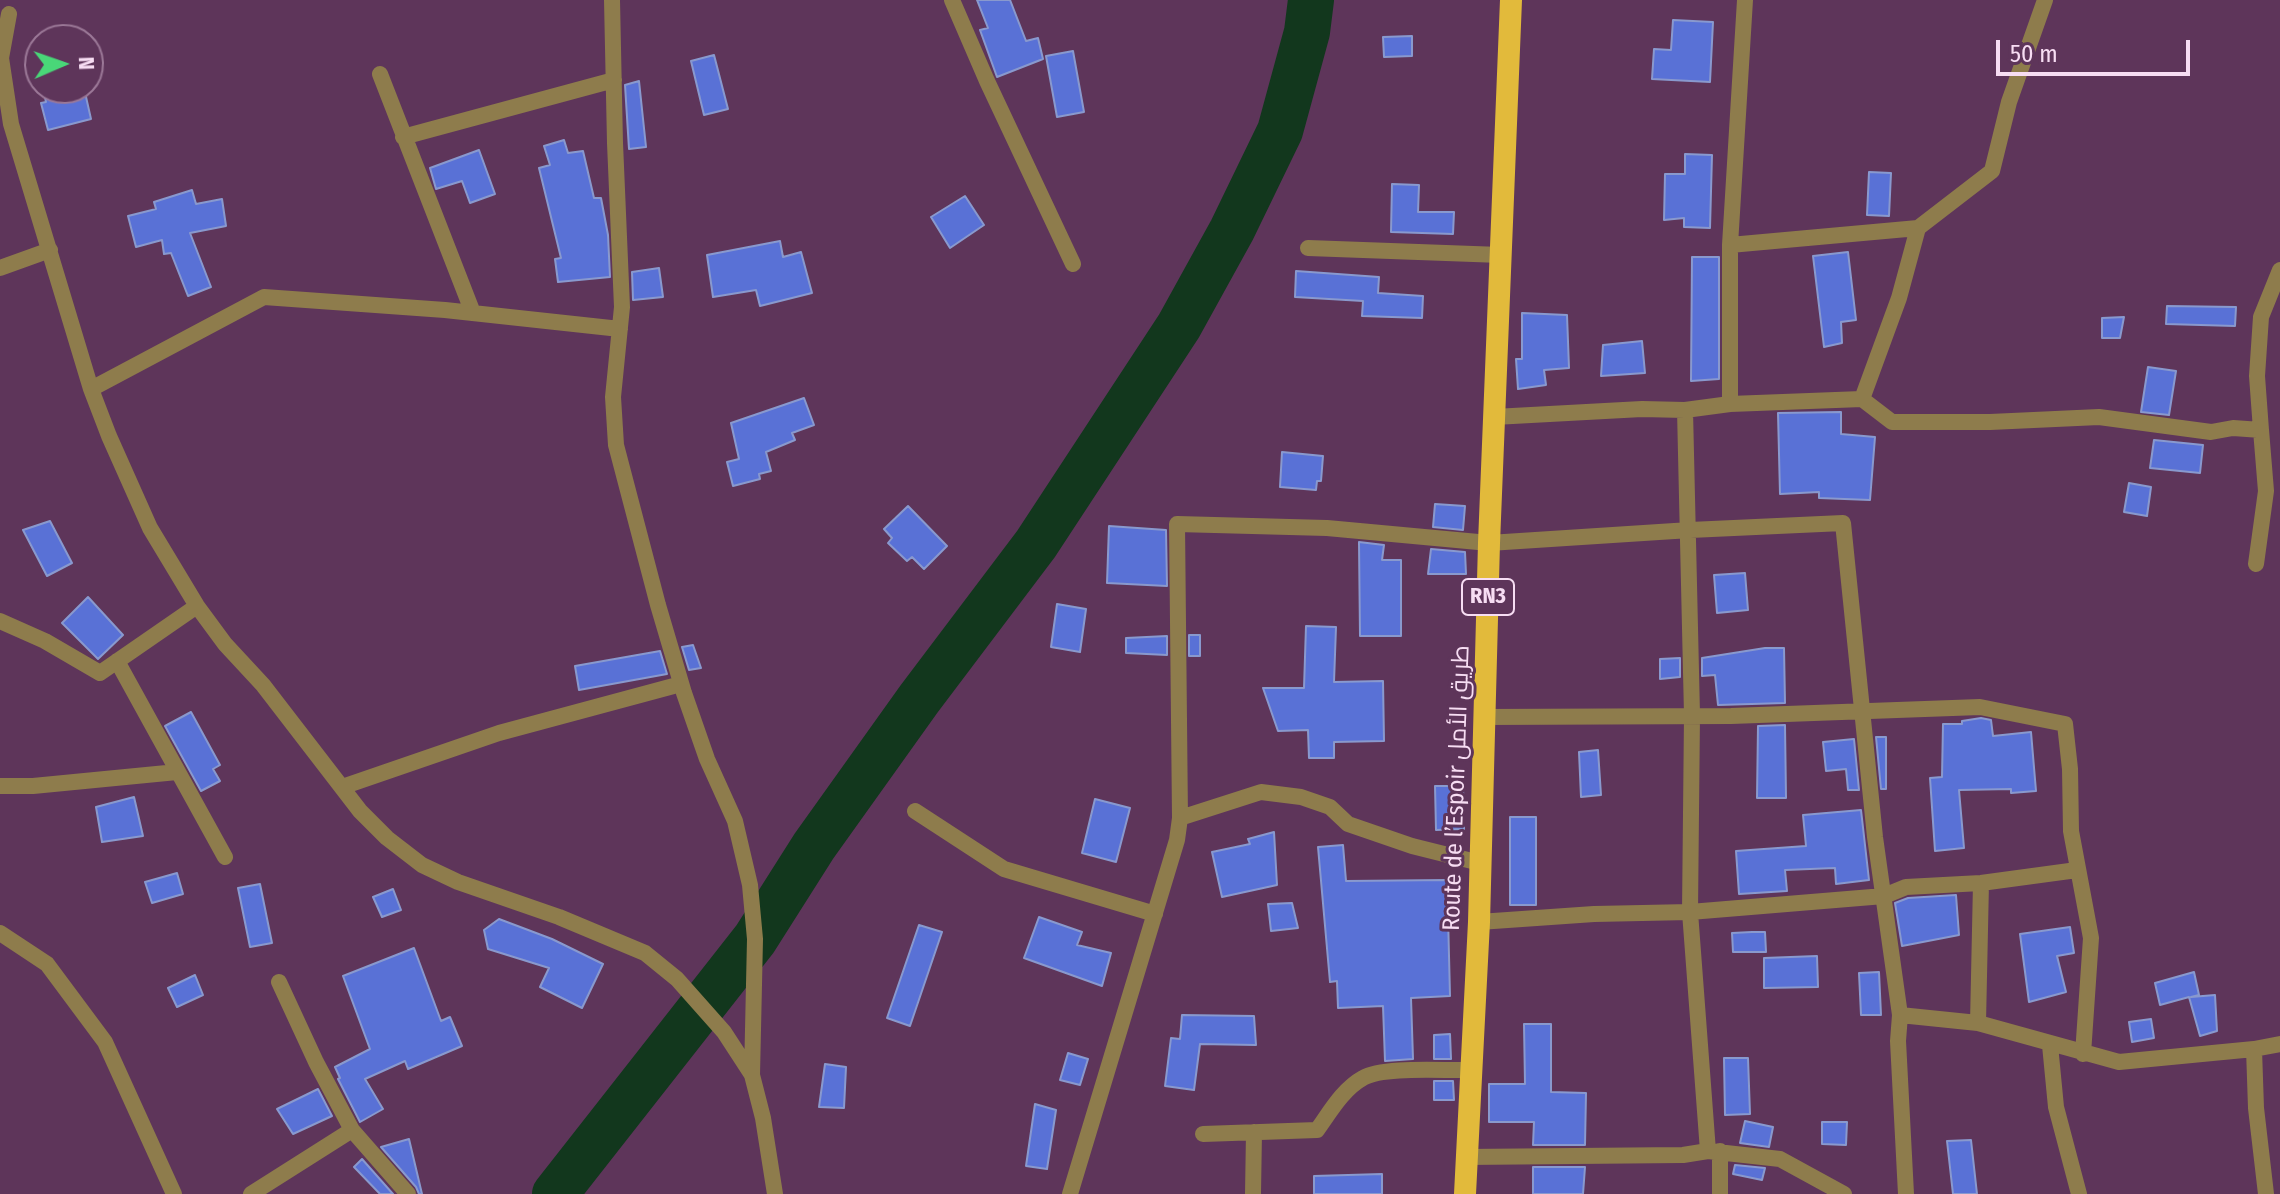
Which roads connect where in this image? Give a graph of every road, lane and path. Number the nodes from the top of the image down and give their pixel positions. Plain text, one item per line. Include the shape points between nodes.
1 (612, 0) edge
2 (952, 0) edge
3 (1511, 0) edge
4 (1745, 0) edge
5 (2043, 0) edge
6 (9, 11) edge
7 (380, 74) dead end
8 (614, 80) junction
9 (403, 137) junction
10 (1918, 228) junction
11 (1730, 245) junction
12 (1308, 248) dead end
13 (50, 250) junction
14 (1501, 255) junction
15 (1073, 264) dead end
16 (0, 268) edge
17 (2280, 270) edge
18 (473, 313) junction
19 (2280, 316) edge
20 (2261, 317) junction
21 (620, 329) junction
22 (91, 389) junction
23 (1862, 399) junction
24 (1730, 404) junction
25 (1685, 410) junction
26 (1494, 417) junction
27 (2261, 430) junction
28 (2272, 452) edge
29 (1690, 530) junction
30 (1489, 543) junction
31 (2256, 564) dead end
32 (197, 606) junction
33 (0, 621) edge
34 (117, 661) junction
35 (681, 684) junction
36 (1861, 713) junction
37 (1692, 715) junction
38 (1485, 717) junction
39 (177, 772) junction
40 (0, 786) edge
41 (342, 787) junction
42 (915, 811) dead end
43 (1180, 818) junction
44 (225, 857) dead end
45 (1480, 863) junction
46 (2077, 870) junction
47 (1981, 883) junction
48 (1884, 896) junction
49 (1690, 912) junction
50 (1155, 914) junction
51 (1479, 922) junction
52 (0, 933) edge
53 (279, 982) dead end
54 (1900, 1015) junction
55 (1978, 1023) junction
56 (2280, 1044) edge
57 (2050, 1045) junction
58 (2254, 1049) junction
59 (2083, 1054) junction
60 (1470, 1070) junction
61 (752, 1075) junction
62 (352, 1130) junction
63 (1254, 1132) junction
64 (1203, 1134) dead end
65 (1714, 1151) junction
66 (1465, 1157) junction
67 (174, 1194) edge
68 (251, 1194) edge
69 (408, 1194) edge
70 (775, 1194) edge
71 (1070, 1194) edge
72 (1253, 1194) edge
73 (1465, 1194) edge
74 (1720, 1194) edge
75 (1844, 1194) edge
76 (1906, 1194) edge
77 (2079, 1194) edge
78 (2266, 1194) edge

1 - 8 street
2 - 15 street
3 - 14 highway, Route de l’Espoir طريق الأمل / RN3
4 - 11 street
5 - 10 street via 1992,171
6 - 13 street via 1,58 4,92
7 - 9 street
8 - 9 street
8 - 21 street
9 - 18 street
10 - 11 street
10 - 23 street
11 - 24 street
12 - 14 street
13 - 16 street
13 - 22 street
14 - 26 highway, Route de l’Espoir طريق الأمل / RN3
17 - 20 street
18 - 21 street
18 - 22 street via 264,297
19 - 20 street
20 - 27 street
21 - 35 street via 613,397 616,445
22 - 32 street via 150,528
23 - 24 street
23 - 27 street via 1892,422 2099,417 2211,432
24 - 25 street
25 - 26 street
25 - 29 street
26 - 30 highway, Route de l’Espoir طريق الأمل / RN3
27 - 28 street
28 - 31 street
29 - 30 street
29 - 36 street via 1843,523
29 - 37 street
30 - 38 highway, Route de l’Espoir طريق الأمل / RN3
30 - 43 street via 1327,528 1177,524
32 - 34 street
32 - 41 street
33 - 34 street via 100,673
34 - 39 street
35 - 41 street via 499,733
35 - 61 street via 735,821 750,885 755,939
36 - 37 street
36 - 46 street via 1980,707 2065,724
36 - 48 street
37 - 38 street
37 - 49 street
38 - 45 highway, Route de l’Espoir طريق الأمل / RN3
39 - 40 street
39 - 44 street
41 - 61 street via 387,838 422,865 645,953 703,1006
42 - 50 street via 1004,869
43 - 45 street via 1261,792 1301,797 1330,807 1348,824
43 - 50 street
45 - 51 highway, Route de l’Espoir طريق الأمل / RN3
46 - 47 street
46 - 59 street via 2091,938
47 - 48 street via 1906,887
47 - 55 street
48 - 49 street
48 - 54 street
49 - 51 street
49 - 65 street
50 - 71 street
51 - 60 highway, Route de l’Espoir طريق الأمل / RN3
52 - 67 street via 47,964 105,1042
53 - 62 street
54 - 55 street
54 - 76 street
55 - 57 street
56 - 58 street
57 - 59 street
57 - 77 street via 2056,1107
58 - 59 street via 2119,1062
58 - 78 street
60 - 63 street via 1364,1077 1317,1130
60 - 66 highway, Route de l’Espoir طريق الأمل / RN3
61 - 70 street
62 - 68 street
62 - 69 street
63 - 64 street
63 - 72 street
65 - 66 street
65 - 74 street
65 - 75 street via 1780,1159
66 - 73 highway, Route de l’Espoir طريق الأمل / RN3

